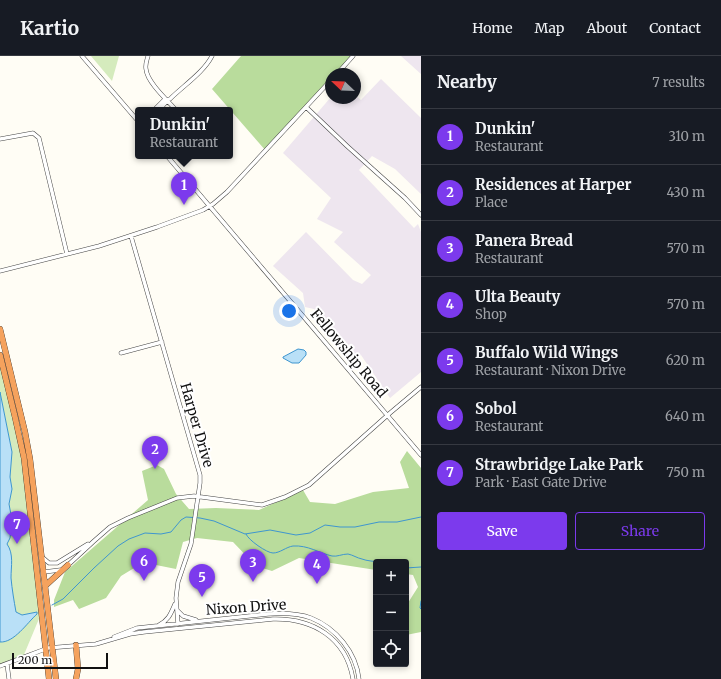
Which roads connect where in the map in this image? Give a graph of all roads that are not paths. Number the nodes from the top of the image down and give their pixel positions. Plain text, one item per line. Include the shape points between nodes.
1 (82, 56) edge
2 (148, 56) edge
3 (212, 56) edge
4 (353, 56) edge
5 (342, 68) edge
6 (325, 86) edge
7 (167, 101) junction
8 (157, 107) edge
9 (162, 107) edge
10 (173, 107) edge
11 (306, 107) junction
12 (135, 118) edge
13 (0, 139) edge
14 (170, 159) edge
15 (210, 206) junction
16 (421, 215) edge
17 (131, 236) junction
18 (66, 254) junction
19 (0, 271) edge
20 (0, 329) edge
21 (162, 342) junction
22 (121, 353) dead end
23 (0, 355) edge
24 (421, 387) edge
25 (387, 415) junction
26 (421, 455) edge
27 (198, 496) junction
28 (94, 541) junction
29 (34, 547) junction
30 (42, 557) junction
31 (68, 565) junction
32 (44, 572) junction
33 (45, 586) junction
34 (176, 601) junction
35 (177, 610) junction
36 (201, 621) junction
37 (178, 624) junction
38 (153, 627) junction
39 (180, 628) junction
40 (175, 629) junction
41 (104, 642) junction
42 (76, 645) junction
43 (52, 648) junction
44 (45, 649) junction
45 (7, 664) junction
46 (0, 666) edge
47 (9, 679) edge
48 (48, 679) edge
49 (56, 679) edge
50 (76, 679) edge
51 (353, 679) edge
52 (359, 679) edge

1 - 12 street
2 - 7 street via 148,76
3 - 7 street via 202,70
4 - 5 street
6 - 11 street
7 - 8 street via 164,100
7 - 9 street
7 - 10 street
11 - 15 street via 227,192
11 - 16 street
13 - 18 street via 33,133 39,138
14 - 15 street, Fellowship Road
15 - 17 street
15 - 25 street, Fellowship Road
17 - 18 street
17 - 21 street, Harper Drive
18 - 19 street
20 - 30 highway via 28,449
21 - 22 street
21 - 27 street, Harper Drive via 200,473
23 - 29 highway via 22,447
24 - 25 street
25 - 26 street, Fellowship Road
25 - 27 street via 309,486 285,497 262,505
27 - 28 street via 177,498 133,516 110,527
27 - 34 street, Harper Drive via 192,539 178,580
28 - 30 street via 57,563 49,563
28 - 31 street
29 - 32 highway via 39,567
29 - 44 highway
30 - 32 highway
31 - 32 street via 58,571
31 - 33 highway
32 - 33 highway
33 - 43 highway
34 - 35 street, Harper Drive
34 - 38 street via 166,621
35 - 36 street via 188,618
35 - 37 street, Harper Drive
36 - 37 street, Nixon Drive
36 - 52 street, Nixon Drive via 289,613 311,618 330,628 342,640 353,657
37 - 38 street, Nixon Drive
37 - 39 street, Harper Drive
37 - 40 street
38 - 41 street, Nixon Drive via 137,628
39 - 40 street, Nixon Drive
39 - 51 street, Nixon Drive via 273,619 302,622 322,630 337,644 348,662
40 - 41 street, Nixon Drive via 137,633
41 - 42 street, Nixon Drive
42 - 43 street, Nixon Drive
42 - 50 highway
43 - 44 street, Nixon Drive
43 - 49 highway
44 - 45 street, Nixon Drive
44 - 48 highway
45 - 46 street, Nixon Drive
45 - 47 street

